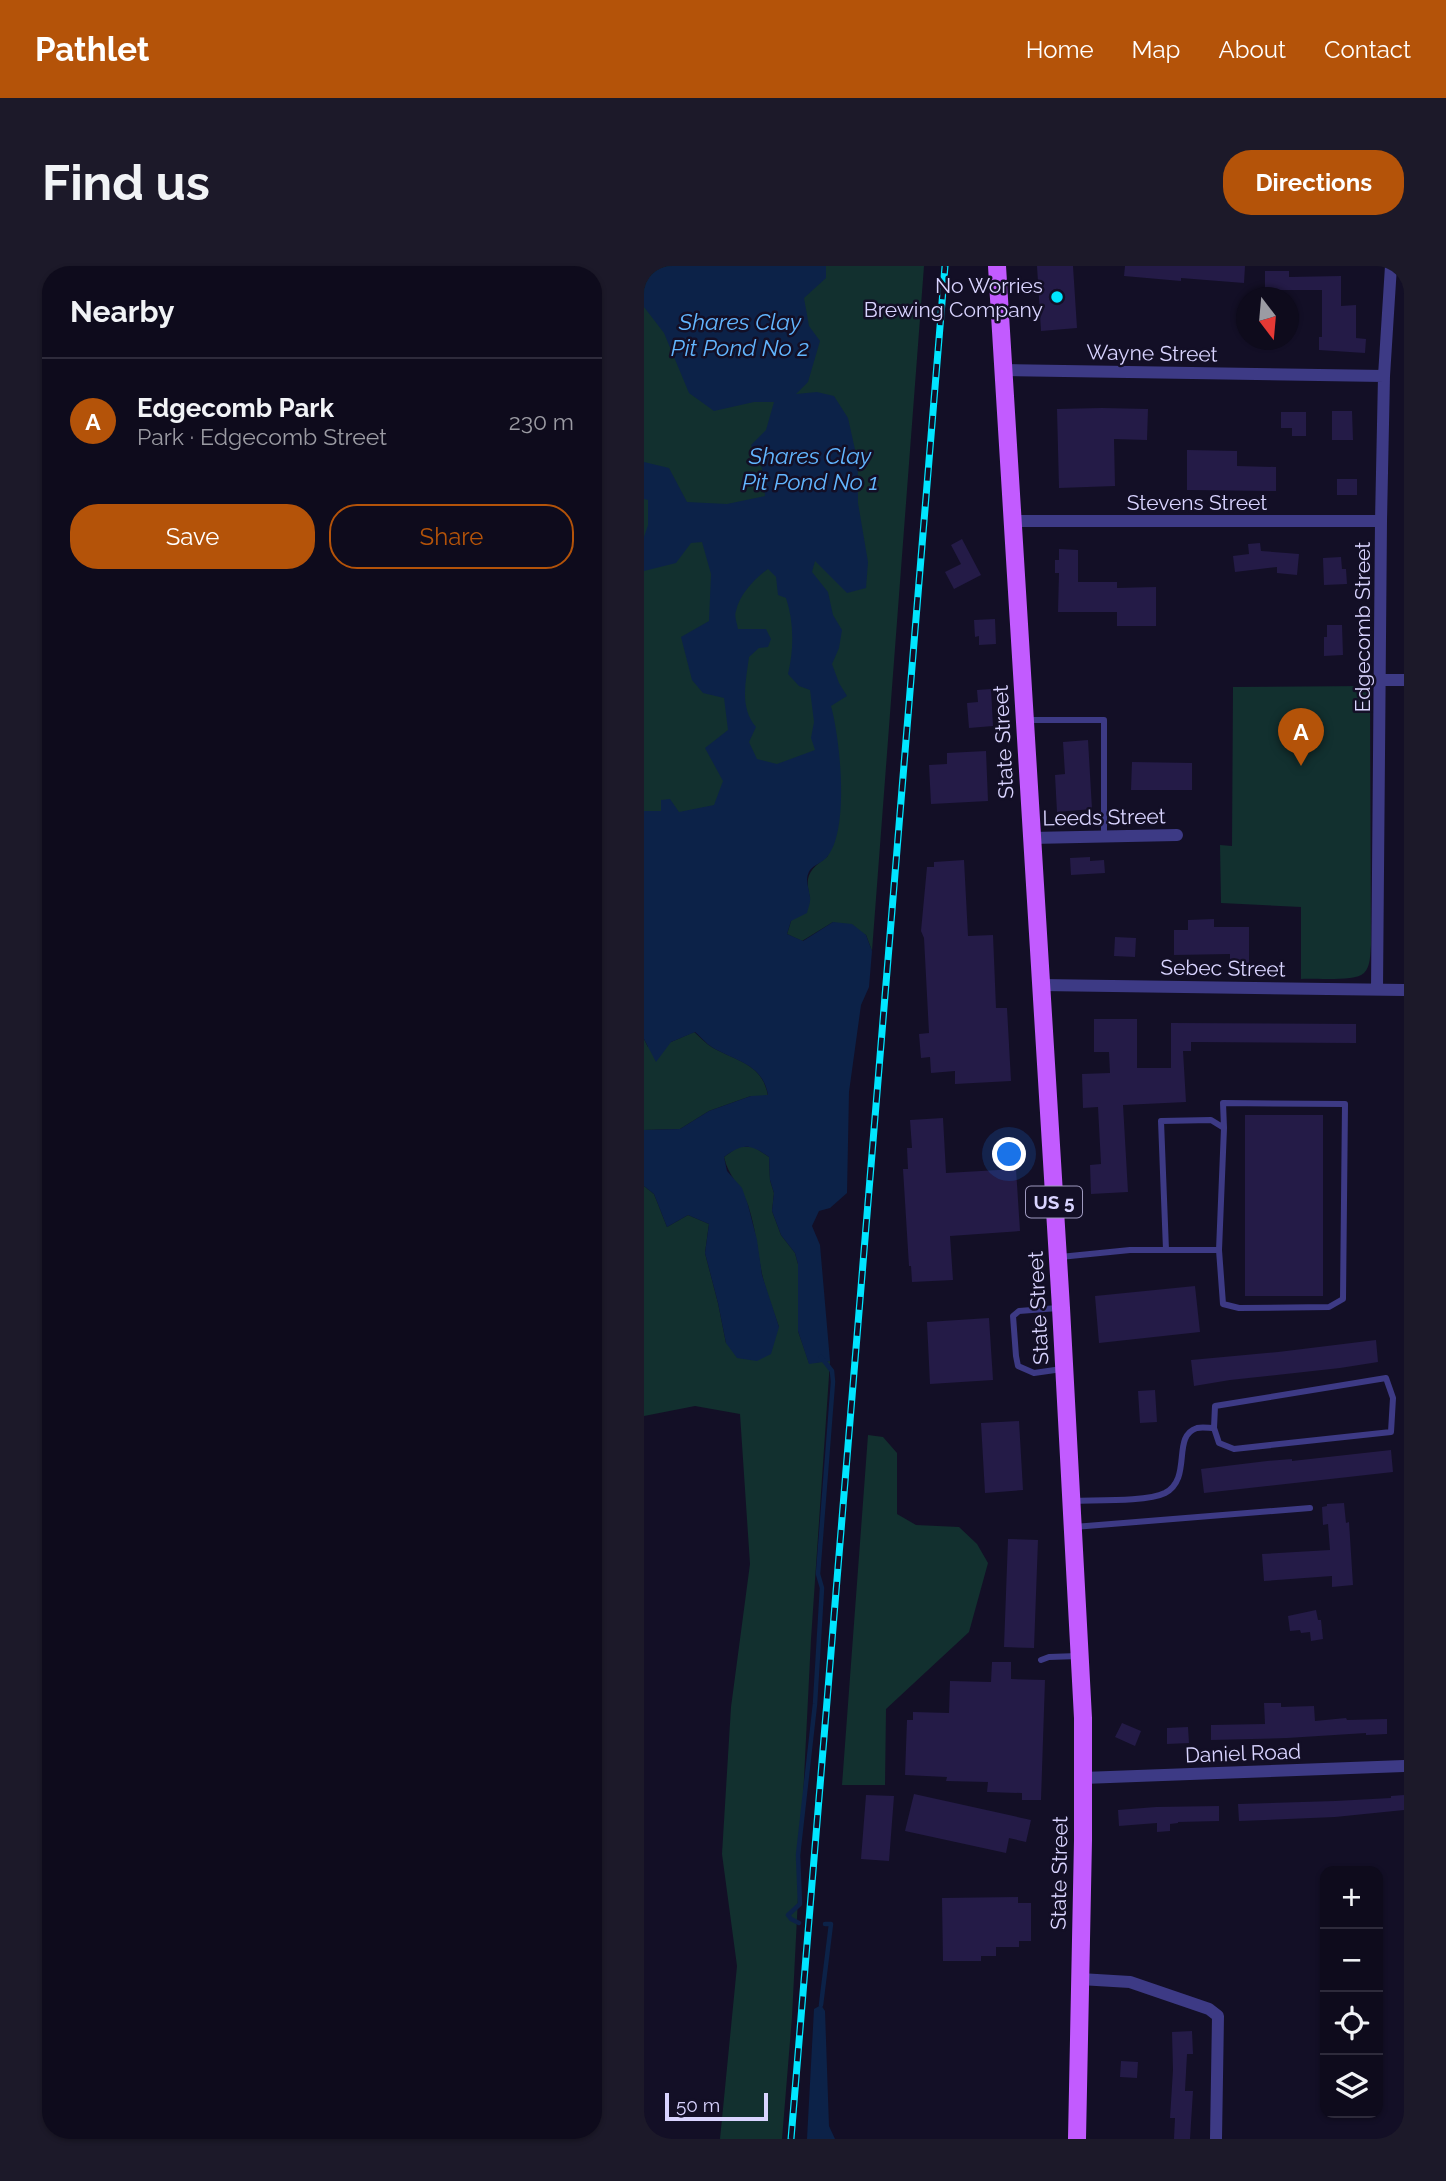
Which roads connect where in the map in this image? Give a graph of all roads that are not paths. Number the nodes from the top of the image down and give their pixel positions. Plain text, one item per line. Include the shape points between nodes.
1 (997, 266) edge
2 (1391, 266) edge
3 (1003, 370) junction
4 (1384, 376) junction
5 (1013, 521) junction
6 (1381, 521) junction
7 (1381, 680) junction
8 (1404, 680) edge
9 (1025, 720) junction
10 (1177, 835) dead end
11 (1104, 836) junction
12 (1031, 838) junction
13 (1041, 985) junction
14 (1377, 989) junction
15 (1404, 990) edge
16 (1224, 1128) junction
17 (1166, 1250) junction
18 (1219, 1250) junction
19 (1058, 1257) junction
20 (1061, 1308) junction
21 (1064, 1369) junction
22 (1214, 1428) junction
23 (1071, 1501) junction
24 (1310, 1508) dead end
25 (1073, 1527) junction
26 (1080, 1655) junction
27 (1041, 1660) dead end
28 (1404, 1766) edge
29 (1083, 1777) junction
30 (1080, 1979) junction
31 (1077, 2139) edge
32 (1216, 2139) edge

1 - 3 main road, State Street / US 5
2 - 4 street, Edgecomb Street
3 - 4 street, Wayne Street
3 - 5 main road, State Street / US 5
4 - 6 street, Edgecomb Street
5 - 6 street, Stevens Street
5 - 9 main road, State Street / US 5
6 - 7 street, Edgecomb Street
7 - 8 street
7 - 14 street, Edgecomb Street
9 - 11 lane via 1104,720
9 - 12 main road, State Street / US 5
10 - 11 street, Leeds Street
11 - 12 street, Leeds Street
12 - 13 main road, State Street / US 5
13 - 14 street, Sebec Street
13 - 19 main road, State Street / US 5
14 - 15 street, Sebec Street
16 - 17 lane via 1211,1120 1161,1121
16 - 18 lane
16 - 18 lane via 1223,1103 1345,1104 1343,1298 1329,1307 1239,1308 1223,1304
17 - 18 lane
17 - 19 lane
19 - 20 main road, State Street / US 5
20 - 21 main road, State Street / US 5
20 - 21 lane via 1019,1311 1013,1316 1018,1366 1034,1373
21 - 23 main road, State Street / US 5
22 - 22 lane via 1215,1406 1386,1378 1393,1398 1391,1432 1234,1449 1219,1443
22 - 23 lane via 1197,1428 1189,1434 1183,1443 1178,1480 1165,1493
23 - 25 main road, State Street / US 5
24 - 25 lane
25 - 26 main road, State Street / US 5
26 - 27 lane
26 - 29 main road, State Street / US 5
28 - 29 street, Daniel Road
29 - 30 main road, State Street / US 5
30 - 31 main road, State Street / US 5
30 - 32 street via 1130,1982 1218,2016

